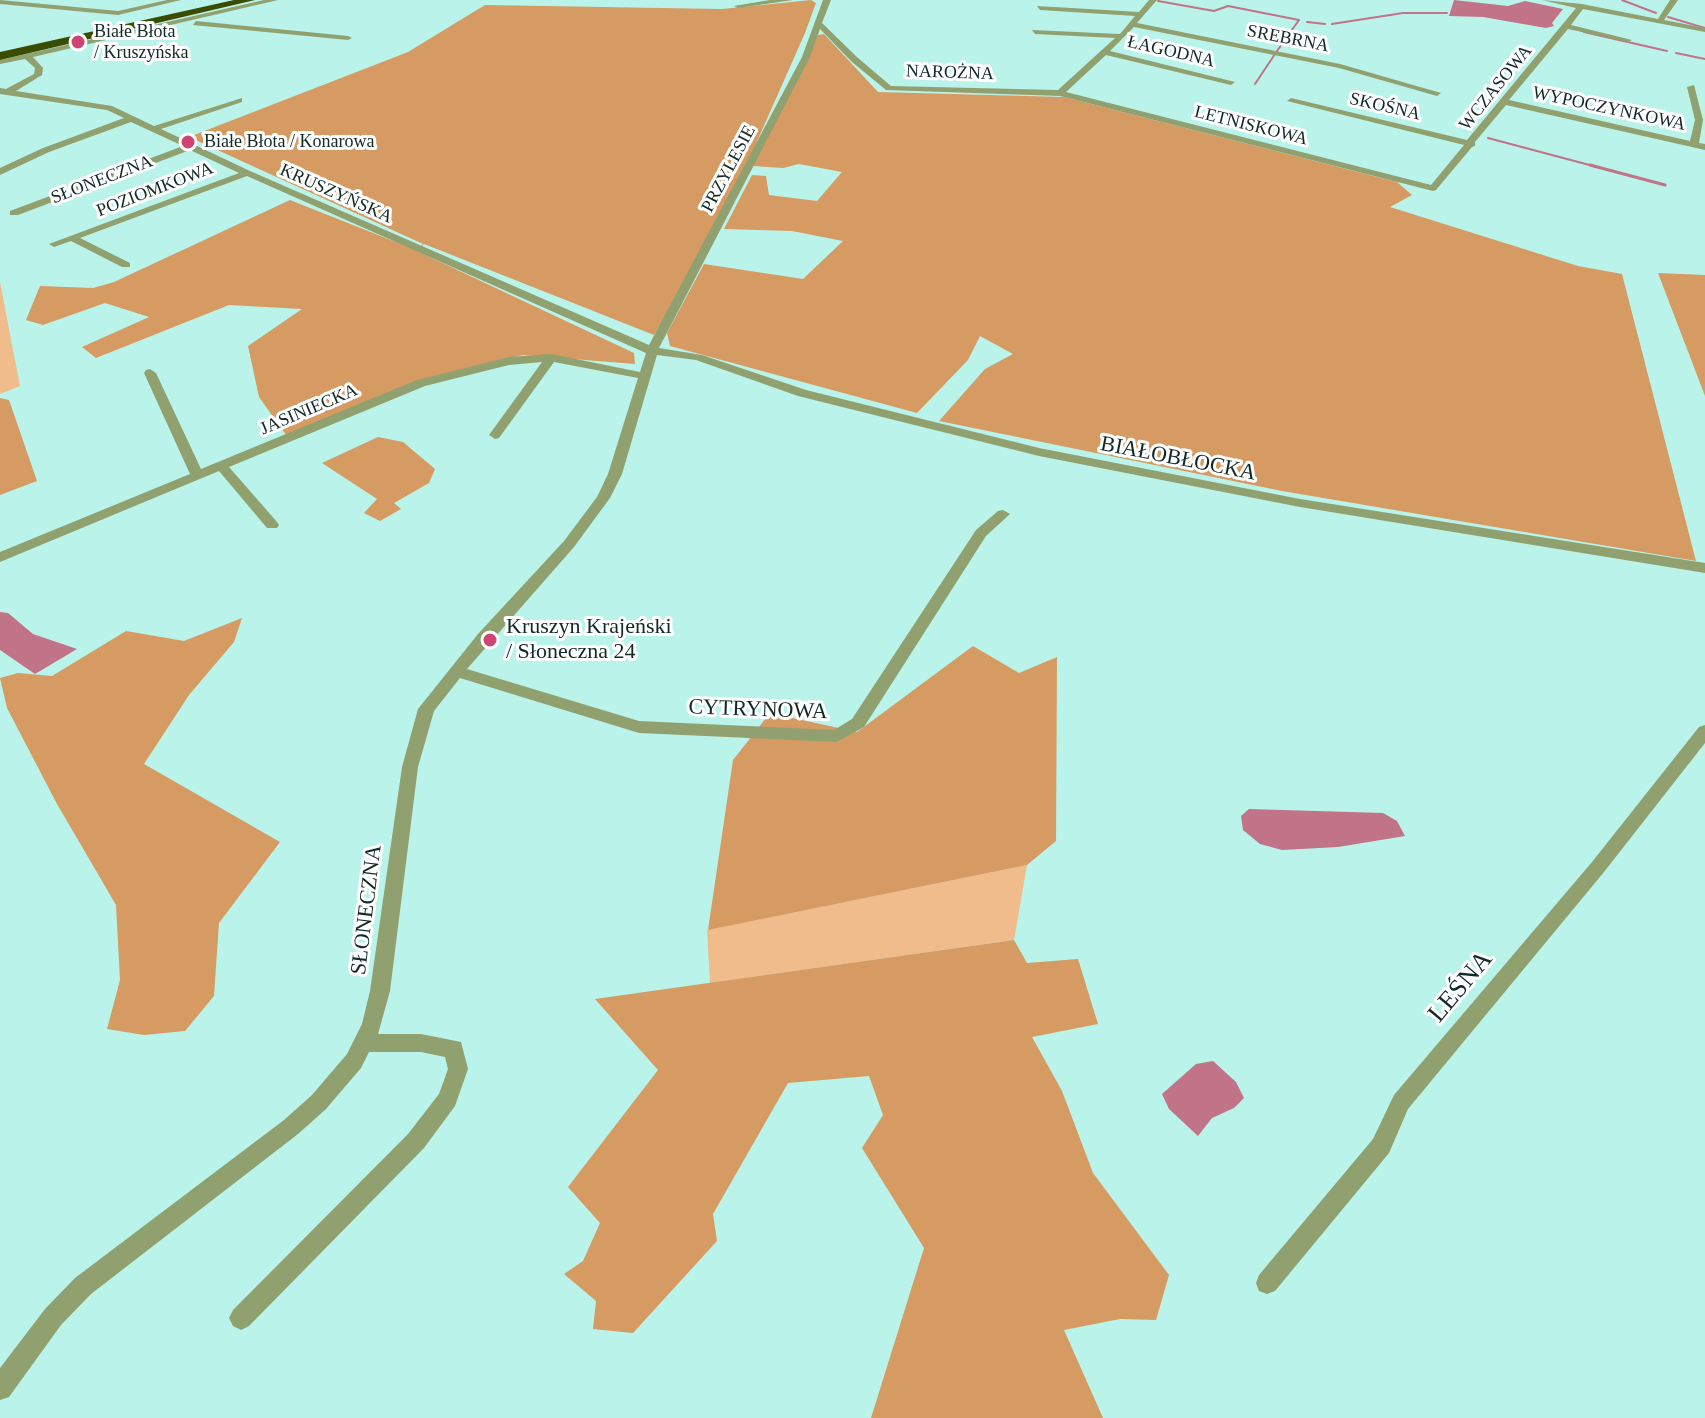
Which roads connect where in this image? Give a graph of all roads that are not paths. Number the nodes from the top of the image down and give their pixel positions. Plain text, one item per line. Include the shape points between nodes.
1 (72, 0) edge
2 (128, 0) edge
3 (177, 0) edge
4 (213, 0) edge
5 (231, 0) edge
6 (249, 0) edge
7 (274, 0) edge
8 (789, 0) edge
9 (827, 0) edge
10 (1153, 0) edge
11 (1546, 0) edge
12 (1674, 0) edge
13 (0, 2) edge
14 (738, 6) dead end
15 (1582, 6) junction
16 (57, 7) junction
17 (1040, 8) dead end
18 (103, 12) junction
19 (1139, 14) junction
20 (186, 20) junction
21 (1660, 21) junction
22 (817, 22) junction
23 (1131, 24) junction
24 (1566, 26) junction
25 (1705, 30) edge
26 (1122, 36) junction
27 (348, 38) dead end
28 (1628, 40) dead end
29 (1035, 45) dead end
30 (1103, 52) junction
31 (0, 54) edge
32 (27, 56) junction
33 (1231, 82) dead end
34 (1691, 87) dead end
35 (1060, 93) junction
36 (1437, 93) dead end
37 (4, 94) edge
38 (239, 100) dead end
39 (1291, 101) dead end
40 (1506, 102) junction
41 (133, 118) junction
42 (153, 129) junction
43 (1472, 144) junction
44 (1694, 144) junction
45 (189, 147) junction
46 (1705, 147) edge
47 (0, 172) edge
48 (247, 173) junction
49 (1433, 188) joint
50 (14, 213) dead end
51 (73, 238) junction
52 (54, 244) dead end
53 (126, 265) dead end
54 (652, 351) junction
55 (551, 358) junction
56 (150, 373) dead end
57 (644, 376) junction
58 (495, 435) dead end
59 (221, 466) junction
60 (198, 476) junction
61 (1003, 514) dead end
62 (272, 525) dead end
63 (0, 557) edge
64 (1705, 568) edge
65 (455, 671) junction
66 (1705, 731) edge
67 (364, 1043) junction
68 (1267, 1283) dead end
69 (241, 1318) dead end
70 (0, 1388) edge

1 - 16 street
2 - 18 street
3 - 18 street
4 - 31 highway
5 - 31 highway
6 - 31 highway
7 - 20 street
8 - 14 street
9 - 22 street, PRZYLESIE
10 - 19 street
11 - 15 street
12 - 21 street
13 - 16 street
15 - 21 street
15 - 24 street, WCZASOWA
16 - 18 street
17 - 19 street
19 - 23 street
20 - 27 street
20 - 32 street
21 - 25 street
22 - 35 street, NAROŻNA via 889,88
22 - 54 street, PRZYLESIE via 806,57
23 - 26 street
23 - 36 street, SREBRNA via 1340,66
24 - 28 street
24 - 40 street, WCZASOWA
26 - 29 street via 1035,30
26 - 30 street
30 - 33 street, ŁAGODNA
30 - 35 street
31 - 32 street
32 - 37 street via 39,68 38,75
34 - 44 street via 1699,120
35 - 49 street, LETNISKOWA
37 - 41 street, KRUSZYŃSKA via 109,108
38 - 42 street
39 - 43 street, SKOŚNA
40 - 43 street, WCZASOWA
40 - 44 street, WYPOCZYNKOWA
41 - 42 street, KRUSZYŃSKA
41 - 47 street
42 - 45 street, KRUSZYŃSKA
43 - 49 street, WCZASOWA
44 - 46 street, WYPOCZYNKOWA
45 - 48 street, KRUSZYŃSKA
45 - 50 street, SŁONECZNA
48 - 51 street, POZIOMKOWA
48 - 54 street, KRUSZYŃSKA
51 - 52 street, POZIOMKOWA
51 - 53 street, POZIOMKOWA
54 - 57 street, SŁONECZNA
54 - 64 street, BIAŁOBŁOCKA via 698,357 924,432 1451,534 1634,564
55 - 57 street, JASINIECKA
55 - 58 street
55 - 59 street, JASINIECKA via 509,361 421,383
56 - 60 street
57 - 65 street, SŁONECZNA via 603,498 569,544
59 - 60 street, JASINIECKA
59 - 62 street
60 - 63 street, JASINIECKA
61 - 65 street, CYTRYNOWA via 981,533 858,723 837,736 639,727
65 - 67 street, SŁONECZNA via 426,709 414,744 383,978
66 - 68 street, LEŚNA via 1401,1102 1381,1146
67 - 69 street via 454,1049 458,1069 448,1099 416,1141
67 - 70 street, SŁONECZNA via 343,1077 291,1127 83,1286

